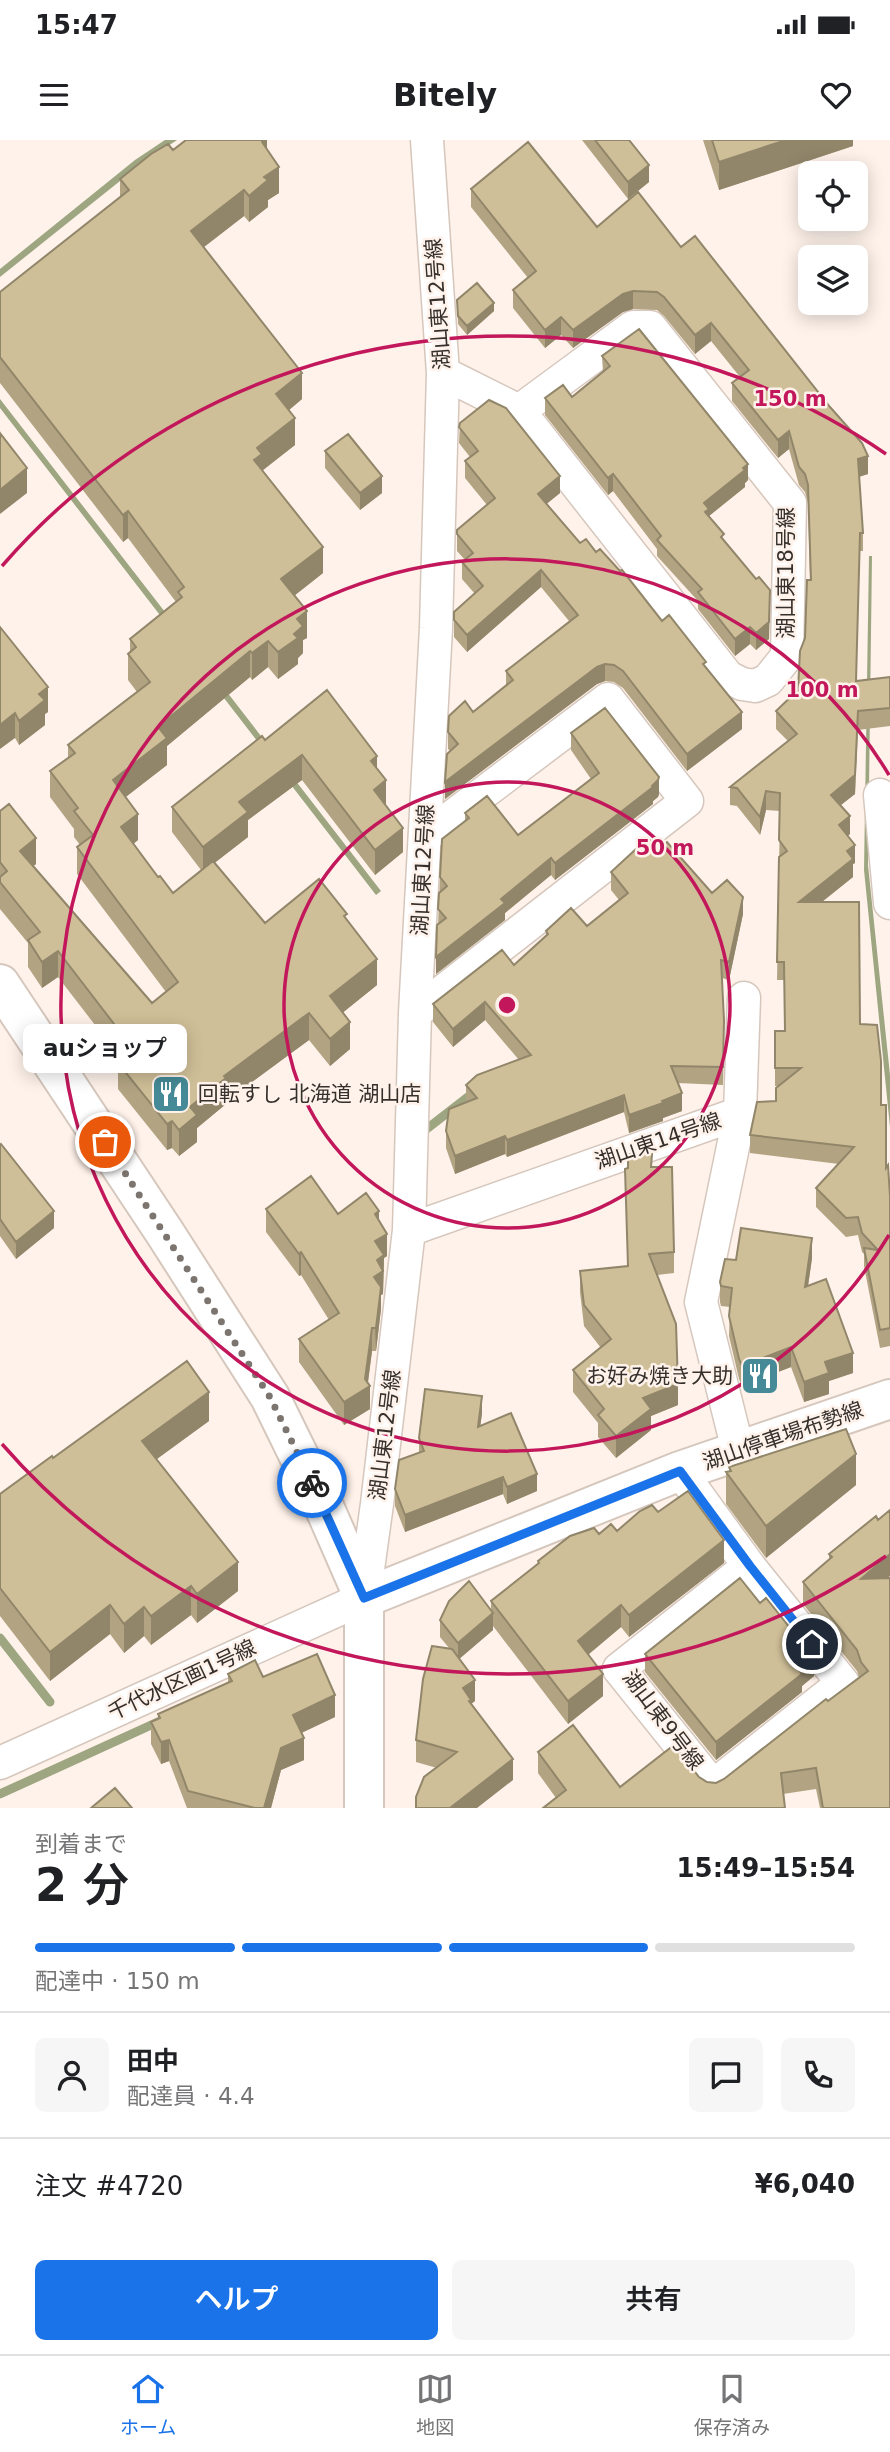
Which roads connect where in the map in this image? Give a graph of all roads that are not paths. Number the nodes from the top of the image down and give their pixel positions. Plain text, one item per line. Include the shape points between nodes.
1 (427, 140) edge
2 (443, 373) junction
3 (519, 411) junction
4 (880, 795) dead end
5 (425, 837) junction
6 (890, 903) edge
7 (0, 984) edge
8 (744, 998) dead end
9 (415, 1013) junction
10 (740, 1113) junction
11 (409, 1230) junction
12 (890, 1399) edge
13 (738, 1450) junction
14 (680, 1471) junction
15 (750, 1566) junction
16 (364, 1598) junction
17 (0, 1763) edge
18 (364, 1808) edge

1 - 2 street, 湖山東12号線
2 - 3 street, 湖山東18号線
2 - 5 street, 湖山東12号線
3 - 3 street, 湖山東18号線 via 729,677 742,684 768,680 787,656 790,503 650,327 633,327
4 - 6 street
5 - 9 street, 湖山東12号線
5 - 9 street via 608,699 687,801
7 - 16 main road via 270,1397
8 - 10 street
9 - 11 street, 湖山東12号線
10 - 11 street, 湖山東14号線
10 - 13 street, 湖山東14号線 via 701,1302
11 - 16 street, 湖山東12号線
12 - 13 main road, 湖山停車場布勢線
13 - 14 main road, 湖山停車場布勢線
14 - 15 street, 湖山東9号線
14 - 16 main road, 湖山停車場布勢線
15 - 15 street, 湖山東9号線 via 843,1683 713,1786 619,1669
16 - 17 street, 千代水区画1号線
16 - 18 main road

